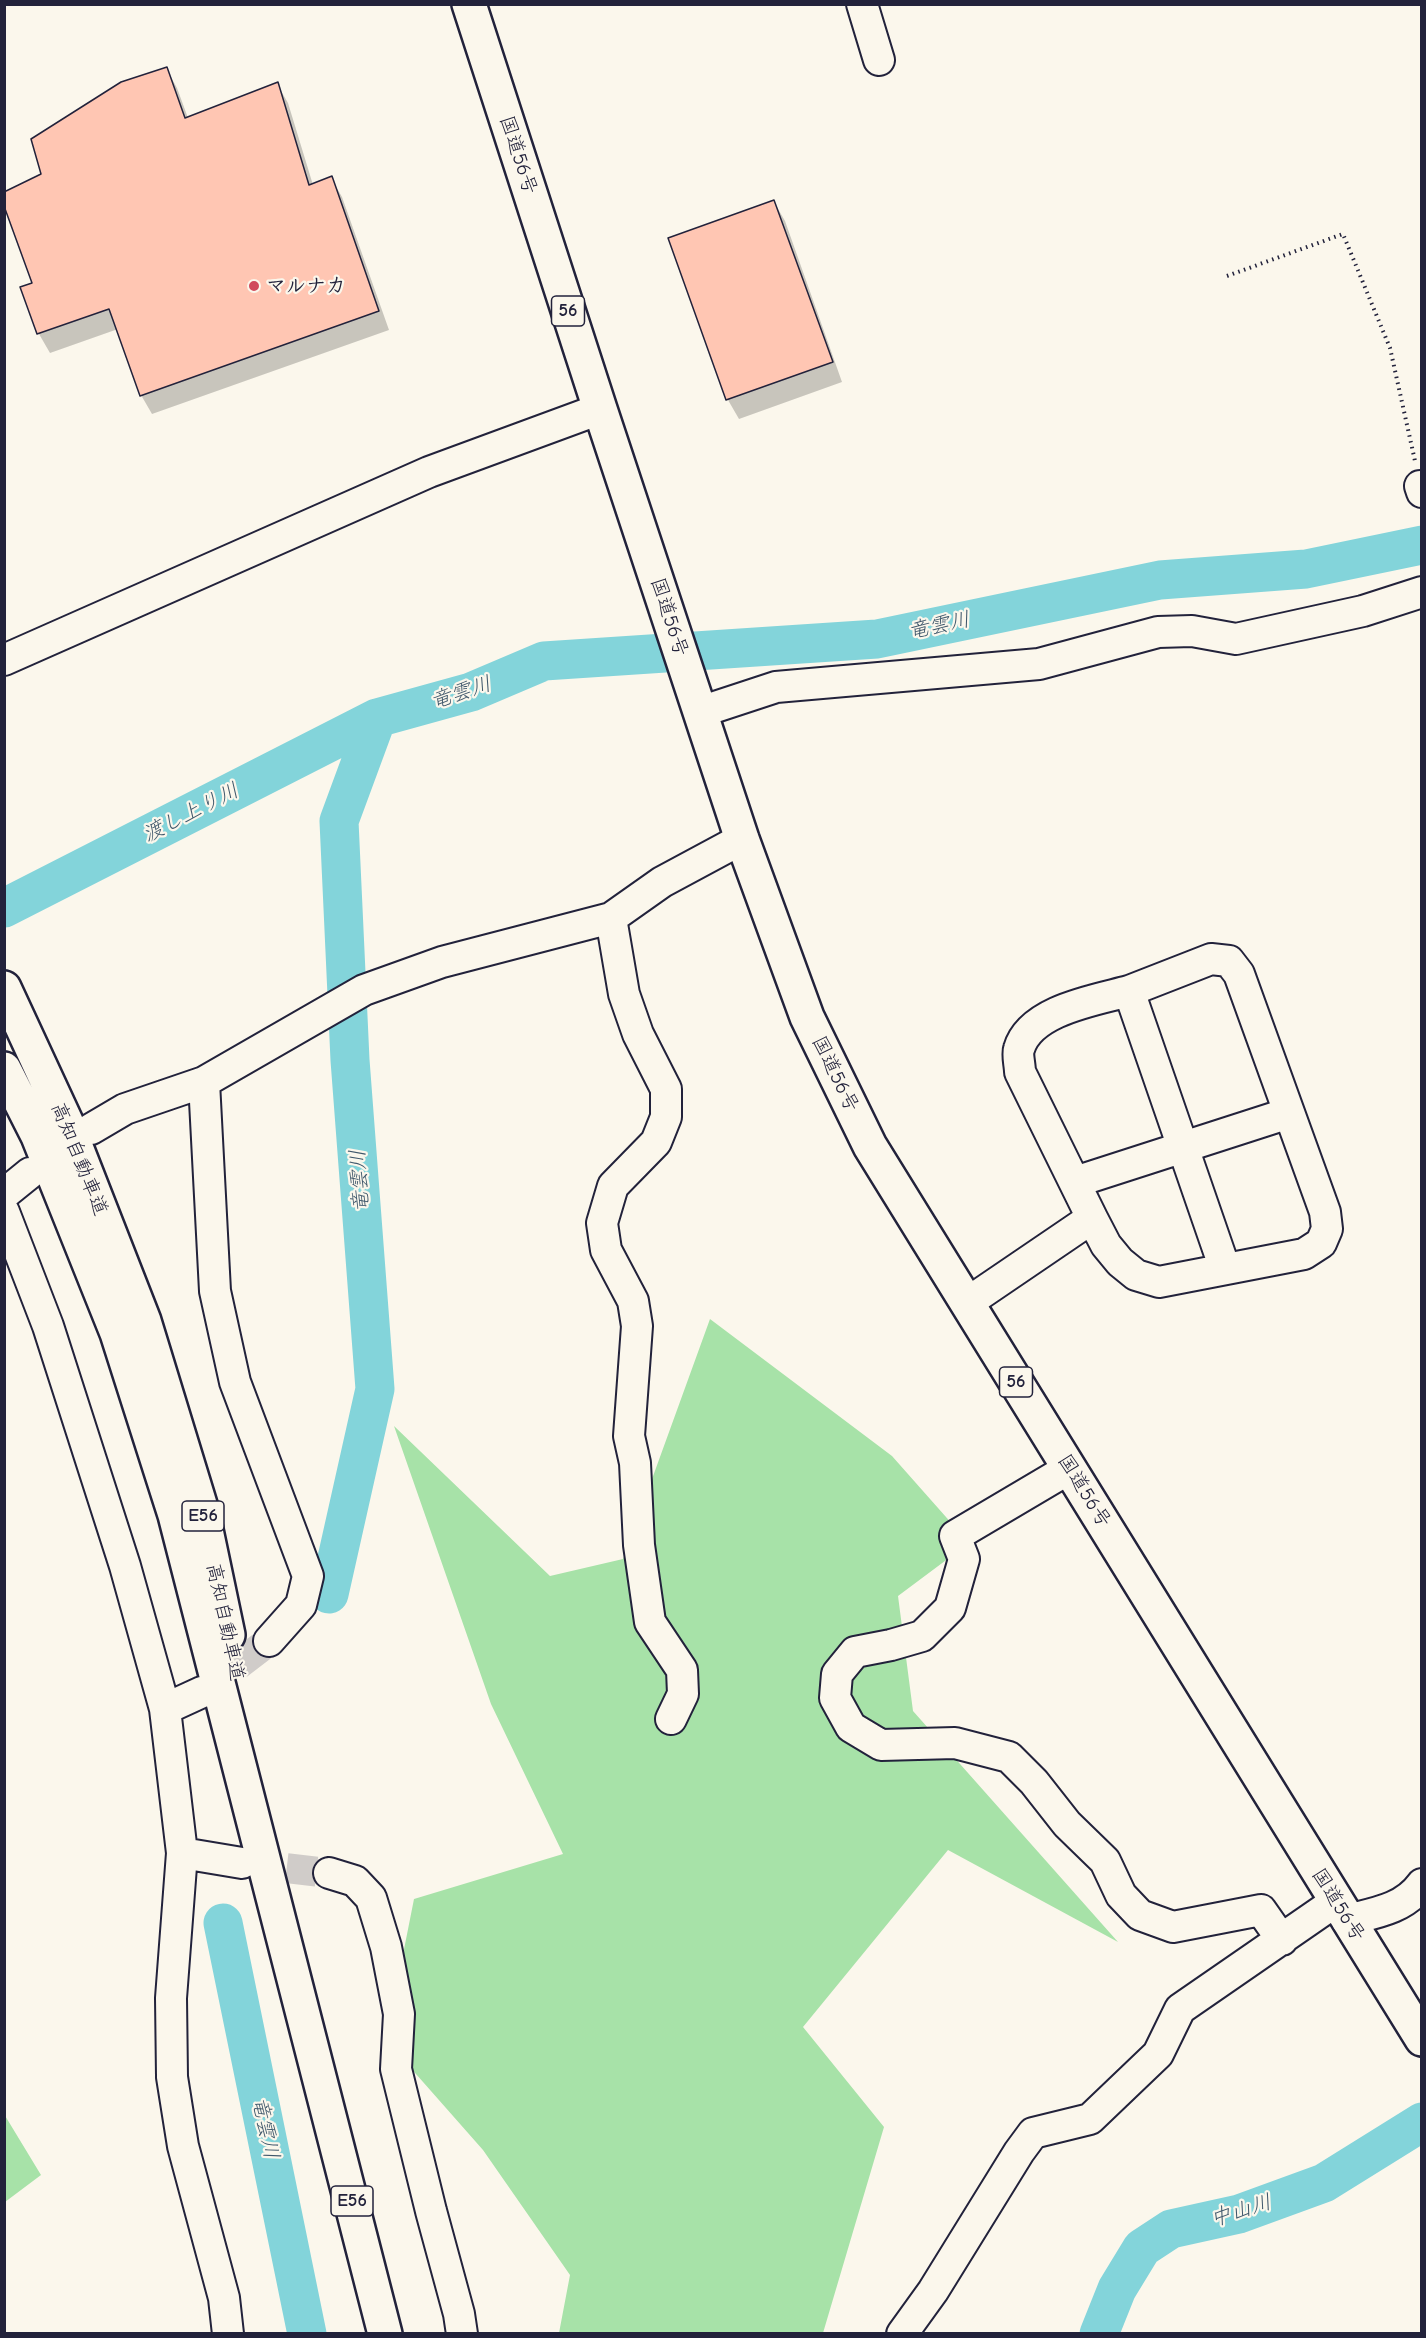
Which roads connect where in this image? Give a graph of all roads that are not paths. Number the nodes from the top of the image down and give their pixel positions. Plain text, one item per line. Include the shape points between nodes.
1 (469, 4) edge
2 (862, 4) edge
3 (879, 60) dead end
4 (600, 409) junction
5 (1422, 592) edge
6 (4, 660) edge
7 (696, 699) junction
8 (742, 839) junction
9 (611, 918) junction
10 (4, 988) edge
11 (1129, 991) junction
12 (4, 1069) edge
13 (204, 1082) junction
14 (1289, 1113) junction
15 (92, 1129) dead end
16 (1183, 1147) junction
17 (30, 1173) dead end
18 (1075, 1182) junction
19 (4, 1194) edge
20 (4, 1212) edge
21 (1092, 1218) junction
22 (1225, 1269) junction
23 (967, 1303) junction
24 (1070, 1468) junction
25 (269, 1641) tunnel mouth
26 (202, 1692) tunnel mouth
27 (165, 1709) junction
28 (671, 1719) dead end
29 (182, 1853) junction
30 (242, 1863) tunnel mouth
31 (329, 1873) tunnel mouth
32 (1422, 1884) edge
33 (1341, 1911) junction
34 (1282, 1940) junction
35 (1422, 2039) edge
36 (318, 2068) junction
37 (228, 2334) edge
38 (385, 2334) edge
39 (462, 2334) edge
40 (902, 2334) edge

1 - 4 highway, 国道56号 / 56
2 - 3 street
4 - 6 street via 429,472
4 - 7 highway, 国道56号 / 56
5 - 7 street via 1363,611 1236,639 1192,631 1158,632 1039,664 776,687
7 - 8 highway, 国道56号 / 56
8 - 9 street via 662,882
8 - 23 highway, 国道56号 / 56 via 807,1017 870,1146
9 - 13 street via 442,962 364,990
9 - 28 street via 624,994 638,1034 666,1089 666,1117 656,1142 613,1186 602,1223 606,1250 633,1301 637,1326 629,1436 650,1622 682,1670 683,1694
10 - 36 highway, 高知自動車道 / E56 via 67,1124 144,1321 202,1511
11 - 14 street via 1211,959 1229,961 1239,974
11 - 16 street
11 - 18 street via 1064,1009 1032,1026 1018,1049 1020,1072
12 - 36 highway, 高知自動車道 / E56 via 38,1136 117,1333 175,1515
13 - 15 street via 125,1108
13 - 25 street via 218,1302 235,1382 308,1576 301,1605
14 - 16 street
14 - 22 street via 1325,1212 1327,1230 1321,1243 1304,1254
16 - 18 street
16 - 22 street
17 - 19 street
18 - 21 street
20 - 27 street via 48,1326 125,1566
21 - 22 street via 1106,1245 1136,1275 1159,1282
21 - 23 street
23 - 24 highway, 国道56号 / 56
24 - 33 highway, 国道56号 / 56
24 - 34 street via 955,1536 964,1559 950,1608 922,1636 855,1653 837,1674 835,1698 851,1727 881,1745 955,1743 1009,1757 1066,1824 1105,1861 1121,1894 1140,1915 1173,1927 1261,1910
26 - 27 street
27 - 29 street
29 - 30 street
29 - 37 street via 171,1998 172,2077 183,2146 224,2298
31 - 39 street via 355,1881 372,1898 387,1947 399,2014 396,2069
32 - 33 street via 1394,1908
33 - 34 street
33 - 35 highway, 国道56号 / 56
34 - 40 street via 1180,2009 1158,2054 1090,2120 1033,2133
36 - 38 highway, 高知自動車道 / E56

